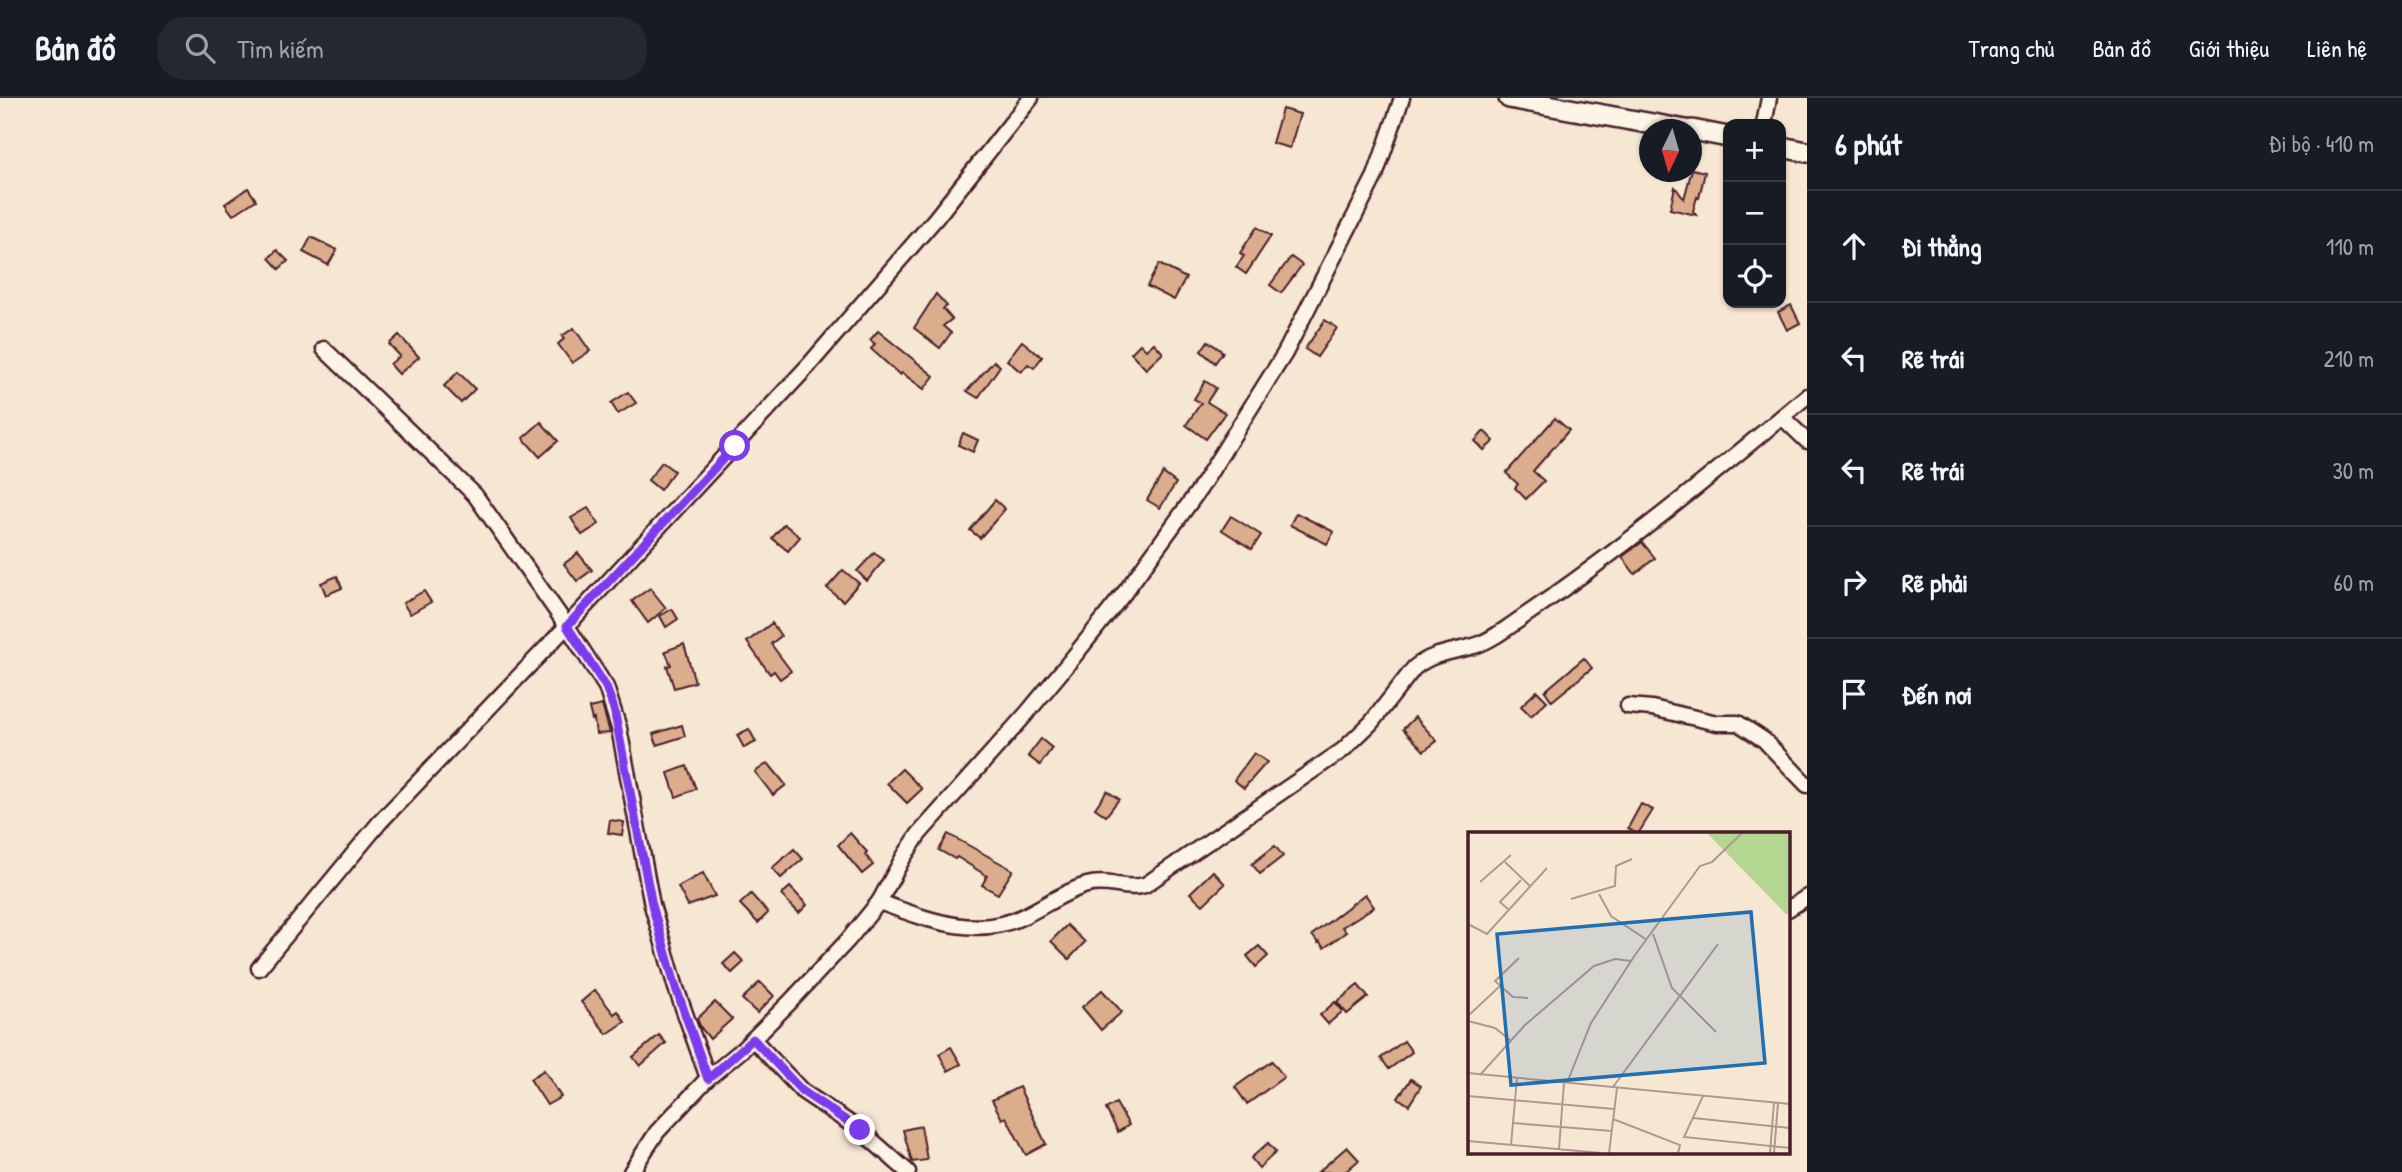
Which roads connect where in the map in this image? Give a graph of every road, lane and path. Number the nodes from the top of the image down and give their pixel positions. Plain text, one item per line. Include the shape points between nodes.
1 (1031, 98) edge
2 (1402, 98) edge
3 (1509, 98) edge
4 (1769, 98) edge
5 (1765, 119) edge
6 (1639, 121) edge
7 (1702, 132) edge
8 (1723, 136) edge
9 (1786, 149) edge
10 (1807, 152) edge
11 (324, 349) dead end
12 (1807, 396) edge
13 (1782, 417) junction
14 (1807, 441) edge
15 (567, 626) junction
16 (1628, 706) dead end
17 (1807, 785) edge
18 (1807, 897) edge
19 (879, 902) junction
20 (1790, 908) edge
21 (258, 968) dead end
22 (753, 1039) junction
23 (708, 1079) junction
24 (631, 1172) edge
25 (908, 1172) edge

1 - 15 street via 936,218 818,354
2 - 19 street via 1375,176 1285,353 1199,490 1062,671 919,834
3 - 6 street
4 - 5 street
7 - 8 street
9 - 10 street
11 - 15 street via 475,495
12 - 13 street
13 - 14 street
13 - 19 street via 1666,513 1519,620 1484,642 1423,661 1343,750 1145,886 1091,884 993,928 925,919
15 - 21 street via 380,821
15 - 23 street via 606,687 614,709 652,905
16 - 17 street via 1738,723 1764,740
18 - 20 street
19 - 22 street
22 - 23 street
22 - 25 street via 802,1091 860,1130
23 - 24 street via 657,1132

